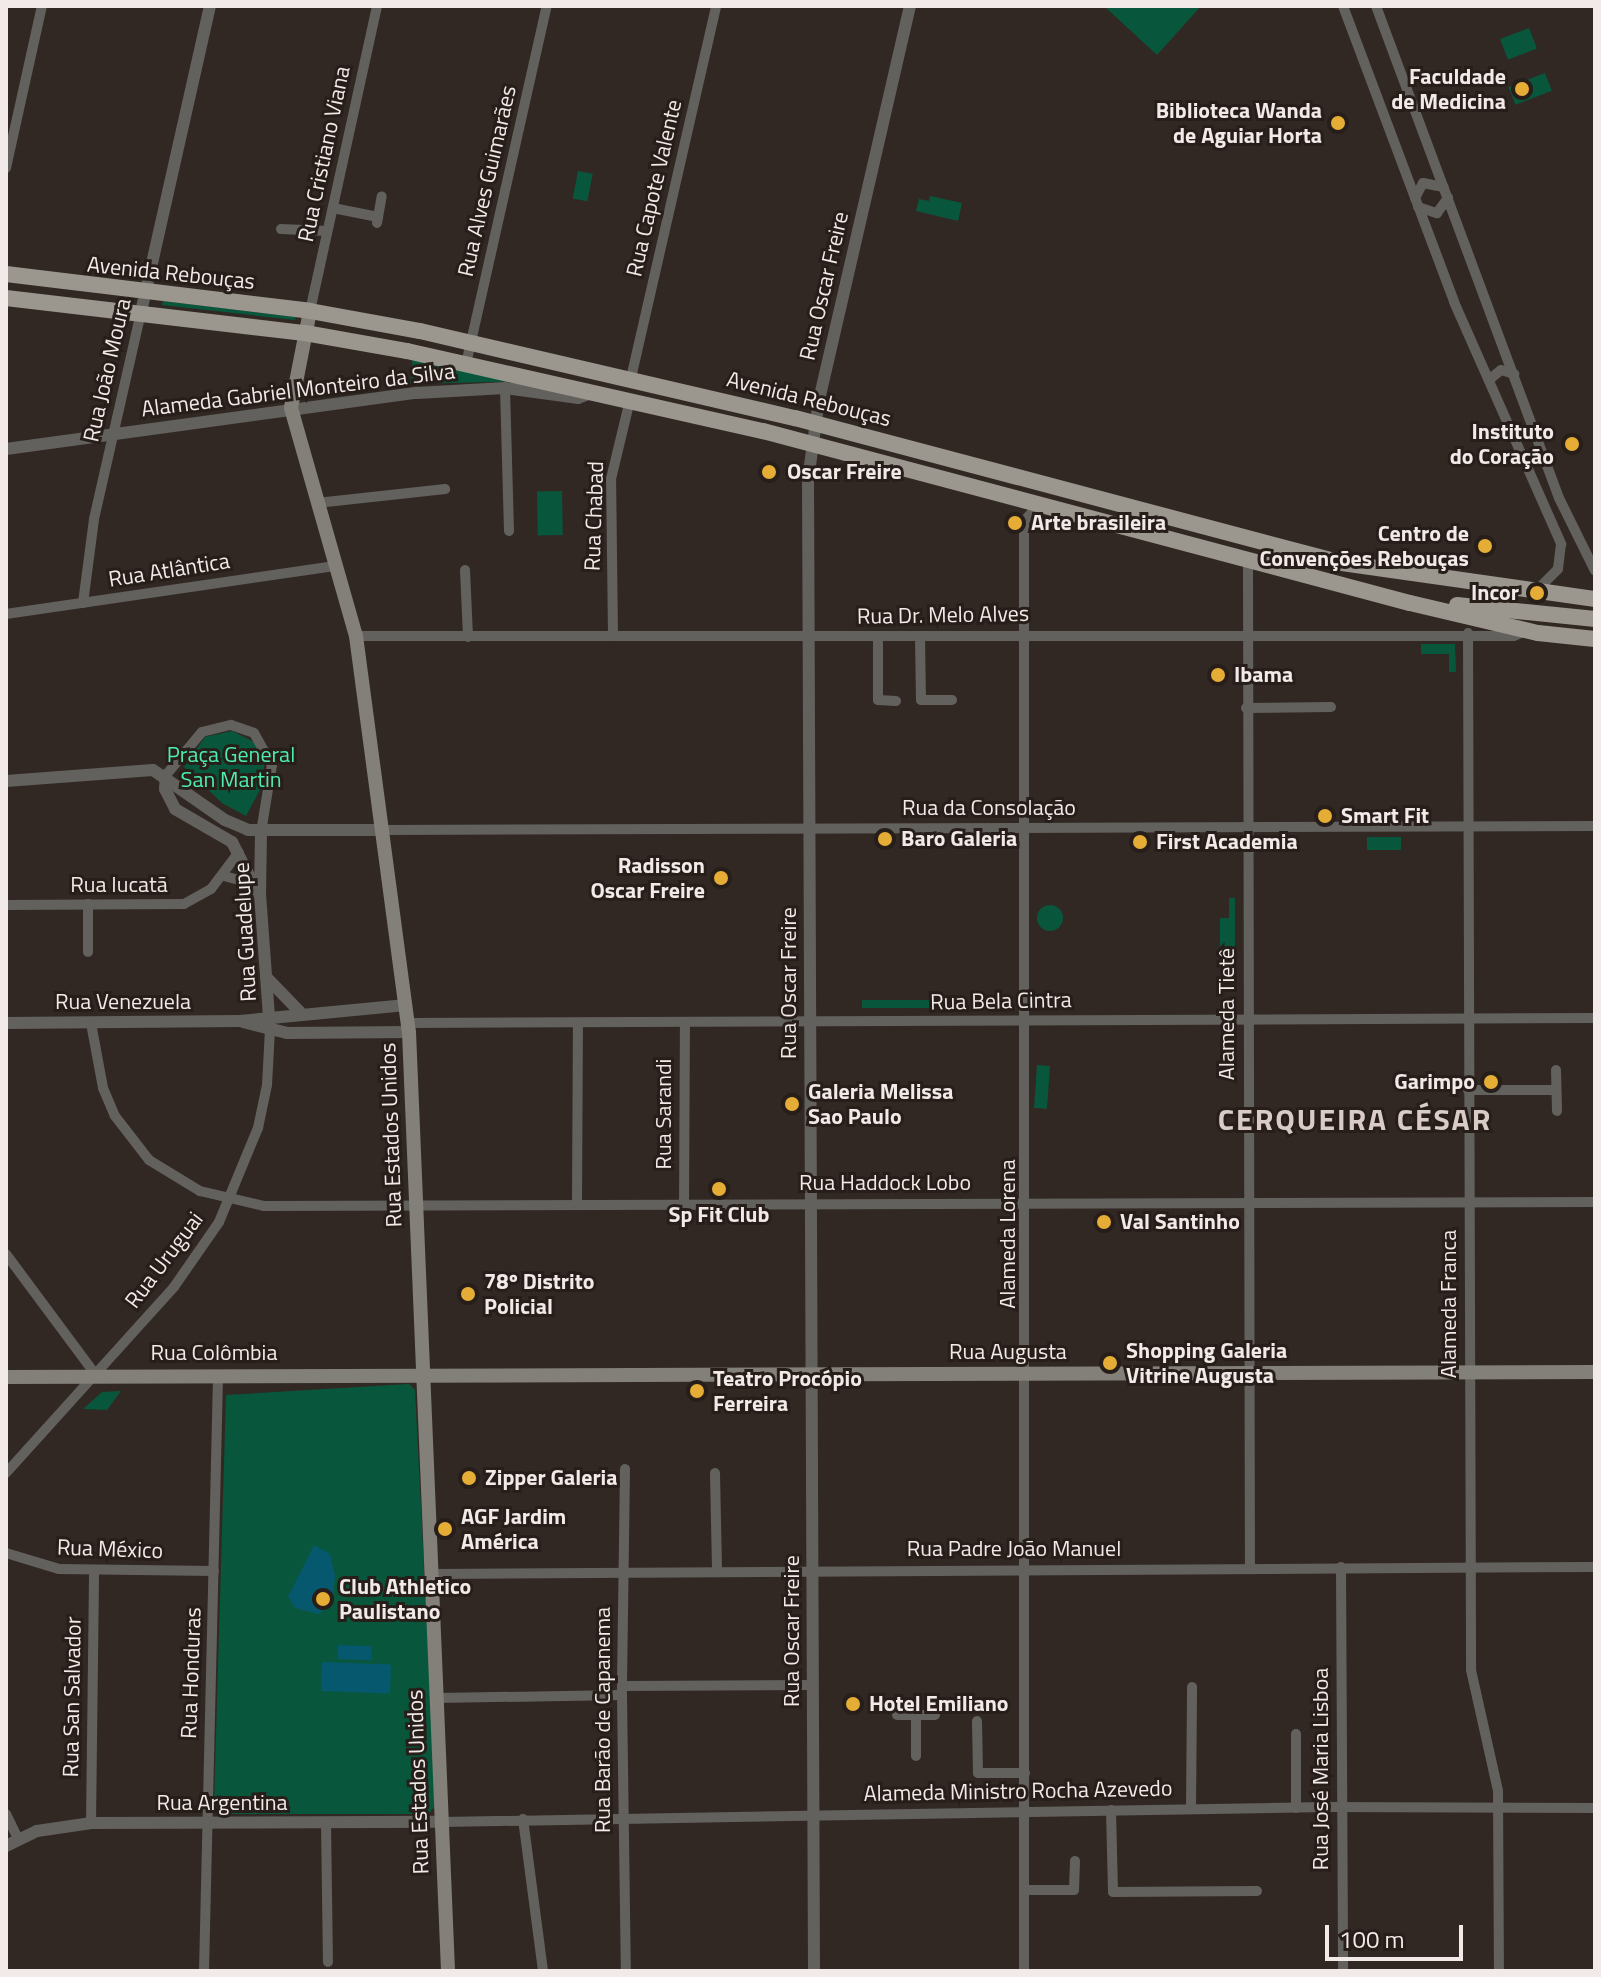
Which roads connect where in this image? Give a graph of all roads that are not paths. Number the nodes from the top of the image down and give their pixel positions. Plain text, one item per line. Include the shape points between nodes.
1 (42, 6) edge
2 (210, 6) edge
3 (377, 6) edge
4 (547, 6) edge
5 (716, 6) edge
6 (910, 6) edge
7 (1376, 6) edge
8 (1346, 8) edge
9 (6, 168) edge
10 (1446, 193) junction
11 (382, 196) dead end
12 (1417, 202) junction
13 (333, 208) junction
14 (281, 229) dead end
15 (327, 231) junction
16 (6, 274) edge
17 (146, 291) junction
18 (6, 298) edge
19 (310, 311) junction
20 (141, 312) junction
21 (305, 333) junction
22 (472, 342) junction
23 (466, 364) junction
24 (1514, 374) junction
25 (631, 378) junction
26 (1490, 379) junction
27 (505, 388) junction
28 (594, 392) junction
29 (630, 400) junction
30 (291, 408) junction
31 (815, 423) junction
32 (112, 435) junction
33 (811, 443) junction
34 (6, 449) edge
35 (445, 489) dead end
36 (1559, 498) junction
37 (317, 503) junction
38 (1040, 504) junction
39 (1543, 504) junction
40 (509, 531) dead end
41 (1248, 556) junction
42 (337, 566) junction
43 (465, 570) dead end
44 (1595, 571) edge
45 (1533, 593) junction
46 (1595, 599) edge
47 (83, 603) junction
48 (1410, 603) junction
49 (6, 614) edge
50 (1595, 619) edge
51 (1528, 630) junction
52 (1027, 633) junction
53 (1246, 633) junction
54 (1468, 633) junction
55 (808, 635) junction
56 (356, 636) junction
57 (613, 636) junction
58 (468, 637) junction
59 (878, 637) junction
60 (920, 637) junction
61 (1595, 639) edge
62 (952, 700) dead end
63 (896, 701) dead end
64 (1331, 707) dead end
65 (1246, 708) junction
66 (166, 775) junction
67 (6, 781) edge
68 (1595, 826) edge
69 (1467, 827) junction
70 (1026, 828) junction
71 (1246, 828) junction
72 (807, 829) junction
73 (383, 830) junction
74 (261, 832) junction
75 (239, 852) junction
76 (224, 876) junction
77 (257, 889) junction
78 (88, 904) junction
79 (6, 905) edge
80 (88, 952) dead end
81 (266, 977) junction
82 (406, 1005) junction
83 (300, 1012) junction
84 (1595, 1018) edge
85 (1467, 1019) junction
86 (1027, 1020) junction
87 (1247, 1020) junction
88 (809, 1022) junction
89 (6, 1023) edge
90 (91, 1023) junction
91 (685, 1023) junction
92 (270, 1024) junction
93 (578, 1024) junction
94 (408, 1028) junction
95 (1556, 1070) dead end
96 (1468, 1090) junction
97 (1556, 1090) junction
98 (1557, 1111) dead end
99 (231, 1199) junction
100 (1247, 1202) junction
101 (1469, 1202) junction
102 (1595, 1202) edge
103 (577, 1203) junction
104 (810, 1203) junction
105 (1028, 1203) junction
106 (684, 1205) junction
107 (416, 1206) junction
108 (6, 1254) edge
109 (1469, 1372) junction
110 (1595, 1372) edge
111 (95, 1374) junction
112 (1028, 1374) junction
113 (1248, 1374) junction
114 (810, 1375) junction
115 (218, 1376) junction
116 (422, 1376) junction
117 (6, 1377) edge
118 (625, 1469) dead end
119 (6, 1473) edge
120 (715, 1473) dead end
121 (6, 1553) edge
122 (1341, 1567) junction
123 (1470, 1567) junction
124 (1595, 1567) edge
125 (1027, 1568) junction
126 (1250, 1568) junction
127 (811, 1570) junction
128 (94, 1571) junction
129 (214, 1571) junction
130 (717, 1571) junction
131 (623, 1572) junction
132 (434, 1574) junction
133 (812, 1685) junction
134 (1192, 1687) dead end
135 (622, 1690) junction
136 (437, 1698) junction
137 (897, 1715) dead end
138 (935, 1715) dead end
139 (916, 1716) junction
140 (977, 1721) dead end
141 (1296, 1734) dead end
142 (916, 1756) dead end
143 (1025, 1773) junction
144 (1296, 1808) junction
145 (1595, 1808) edge
146 (1191, 1809) junction
147 (1498, 1809) junction
148 (1341, 1810) junction
149 (1025, 1811) junction
150 (6, 1814) edge
151 (814, 1814) junction
152 (1111, 1816) junction
153 (624, 1818) junction
154 (523, 1819) junction
155 (326, 1822) junction
156 (442, 1822) junction
157 (91, 1823) junction
158 (206, 1823) junction
159 (18, 1839) junction
160 (6, 1846) edge
161 (1075, 1861) dead end
162 (1025, 1890) junction
163 (1257, 1891) dead end
164 (328, 1962) dead end
165 (204, 1971) edge
166 (448, 1971) edge
167 (543, 1971) edge
168 (626, 1971) edge
169 (814, 1971) edge
170 (1024, 1971) edge
171 (1343, 1971) edge
172 (1499, 1971) edge

1 - 9 street
2 - 17 street, Rua João Moura
3 - 13 street, Rua Cristiano Viana
4 - 22 street, Rua Alves Guimarães
5 - 25 street, Rua Capote Valente
6 - 31 street, Rua Oscar Freire
7 - 10 street
8 - 12 street
10 - 12 street via 1437,213
10 - 12 street via 1423,183
10 - 24 street
11 - 13 street via 377,220
12 - 26 street
13 - 15 street, Rua Cristiano Viana
14 - 15 street
15 - 19 street, Rua Cristiano Viana
16 - 17 main road, Avenida Rebouças
17 - 19 main road, Avenida Rebouças
17 - 20 street, Rua João Moura
18 - 20 main road, Avenida Rebouças
19 - 21 main road, Rua Estados Unidos
19 - 22 main road, Avenida Rebouças
20 - 21 main road, Avenida Rebouças
20 - 32 street, Rua João Moura
21 - 23 main road, Avenida Rebouças
21 - 30 main road, Rua Estados Unidos
22 - 23 street, Rua Alves Guimarães
22 - 25 main road, Avenida Rebouças
23 - 28 main road, Avenida Rebouças
24 - 26 street via 1501,370
24 - 36 street
25 - 31 main road, Avenida Rebouças
26 - 39 street
27 - 28 street, Alameda Gabriel Monteiro da Silva via 578,398
27 - 30 street, Alameda Gabriel Monteiro da Silva
27 - 40 street
28 - 29 main road, Avenida Rebouças
29 - 33 main road, Avenida Rebouças
29 - 57 street, Rua Chabad via 611,479
30 - 32 street, Alameda Gabriel Monteiro da Silva
30 - 37 main road, Rua Estados Unidos
31 - 33 street, Rua Oscar Freire
31 - 45 main road, Avenida Rebouças via 1325,559
32 - 34 street, Alameda Gabriel Monteiro da Silva
32 - 47 street, Rua João Moura via 82,582
33 - 38 main road, Avenida Rebouças
33 - 55 street, Rua Oscar Freire
35 - 37 street
36 - 39 street via 1554,505
36 - 44 street
37 - 42 main road, Rua Estados Unidos
38 - 41 main road, Avenida Rebouças
38 - 52 street, Alameda Lorena via 1024,521
39 - 45 street via 1563,561
41 - 48 main road, Avenida Rebouças
41 - 53 street, Alameda Tietê
42 - 47 street, Rua Atlântica
42 - 56 main road, Rua Estados Unidos
43 - 58 street
45 - 46 main road, Avenida Rebouças
47 - 49 street, Rua Atlântica
48 - 50 main road, Avenida Rebouças
48 - 51 main road, Avenida Rebouças
51 - 54 street, Rua Dr. Melo Alves via 1514,636
51 - 61 main road, Avenida Rebouças
52 - 53 street, Rua Dr. Melo Alves
52 - 60 street, Rua Dr. Melo Alves
52 - 70 street, Alameda Lorena
53 - 54 street, Rua Dr. Melo Alves
53 - 65 street, Alameda Tietê
54 - 69 street, Alameda Franca
55 - 57 street, Rua Dr. Melo Alves
55 - 59 street, Rua Dr. Melo Alves
55 - 72 street, Rua Oscar Freire
56 - 58 street, Rua Dr. Melo Alves
56 - 73 main road, Rua Estados Unidos
57 - 58 street, Rua Dr. Melo Alves
59 - 60 street, Rua Dr. Melo Alves
59 - 63 street via 878,700
60 - 62 street via 921,700
64 - 65 street
65 - 71 street, Alameda Tietê
66 - 67 street via 140,770
66 - 74 street, Rua Guadelupe via 225,820
66 - 74 street via 202,732 231,725 254,733 272,765
66 - 75 street via 165,789 175,809 224,836
68 - 69 street, Rua da Consolação
69 - 71 street, Rua da Consolação
69 - 85 street, Alameda Franca
70 - 71 street, Rua da Consolação
70 - 72 street, Rua da Consolação
70 - 86 street, Alameda Lorena
71 - 87 street, Alameda Tietê
72 - 73 street, Rua da Consolação
72 - 88 street, Rua Oscar Freire
73 - 74 street
73 - 82 main road, Rua Estados Unidos
74 - 77 street, Rua Guadelupe
75 - 76 street, Rua Iucatã
75 - 77 street
76 - 77 street
76 - 78 street, Rua Iucatã via 184,904
77 - 81 street, Rua Guadelupe
78 - 79 street, Rua Iucatã
78 - 80 street
81 - 83 street
81 - 92 street, Rua Guadelupe
82 - 83 street, Rua Venezuela
82 - 94 main road, Rua Estados Unidos
83 - 92 street, Rua Venezuela
84 - 85 street, Rua Bela Cintra
85 - 87 street, Rua Bela Cintra
85 - 96 street, Alameda Franca
86 - 87 street, Rua Bela Cintra
86 - 88 street, Rua Bela Cintra
86 - 105 street, Alameda Lorena
87 - 100 street, Alameda Tietê
88 - 91 street, Rua Bela Cintra
88 - 104 street, Rua Oscar Freire
89 - 90 street, Rua Venezuela
90 - 92 street, Rua Venezuela
90 - 99 street, Rua Haddock Lobo via 103,1088 132,1141 171,1176
91 - 93 street, Rua Bela Cintra
91 - 106 street, Rua Sarandi
92 - 94 street, Rua Venezuela
92 - 99 street, Rua Uruguai via 267,1085 258,1128
93 - 94 street, Rua Bela Cintra
93 - 103 street
94 - 107 main road, Rua Estados Unidos
95 - 97 street
96 - 97 street
96 - 101 street, Alameda Franca
97 - 98 street
99 - 107 street, Rua Haddock Lobo via 264,1206
99 - 111 street, Rua Uruguai via 174,1287
100 - 101 street, Rua Haddock Lobo
100 - 105 street, Rua Haddock Lobo
100 - 113 street, Alameda Tietê
101 - 102 street, Rua Haddock Lobo
101 - 109 street, Alameda Franca
103 - 106 street, Rua Haddock Lobo
103 - 107 street, Rua Haddock Lobo
104 - 105 street, Rua Haddock Lobo
104 - 106 street, Rua Haddock Lobo
104 - 114 street, Rua Oscar Freire
105 - 112 street, Alameda Lorena
107 - 116 main road, Rua Estados Unidos
108 - 111 street
109 - 110 main road, Rua Augusta
109 - 113 main road, Rua Augusta
109 - 123 street, Alameda Franca
111 - 115 main road, Rua Colômbia
111 - 117 main road, Rua Colômbia
111 - 119 street, Rua Uruguai
112 - 113 main road, Rua Augusta
112 - 114 main road, Rua Augusta
112 - 125 street, Alameda Lorena
113 - 126 street, Alameda Tietê
114 - 116 main road, Rua Augusta
114 - 127 street, Rua Oscar Freire
115 - 116 main road, Rua Colômbia
115 - 129 street, Rua Honduras
116 - 132 main road, Rua Estados Unidos
118 - 131 street, Rua Barão de Capanema
120 - 130 street
121 - 128 street, Rua México via 37,1564
122 - 123 street, Rua Padre João Manuel
122 - 126 street, Rua Padre João Manuel
122 - 148 street, Rua José Maria Lisboa
123 - 124 street, Rua Padre João Manuel
123 - 147 street, Alameda Franca via 1471,1670
125 - 126 street, Rua Padre João Manuel
125 - 127 street, Rua Padre João Manuel
125 - 143 street, Alameda Lorena
127 - 130 street, Rua Padre João Manuel
127 - 133 street, Rua Oscar Freire
128 - 129 street, Rua México
128 - 157 street, Rua San Salvador
129 - 158 street, Rua Honduras
130 - 131 street, Rua Padre João Manuel
131 - 132 street, Rua Padre João Manuel
131 - 135 street, Rua Barão de Capanema
132 - 136 main road, Rua Estados Unidos
133 - 135 street
133 - 151 street, Rua Oscar Freire
134 - 146 street
135 - 136 street
135 - 153 street, Rua Barão de Capanema
136 - 156 main road, Rua Estados Unidos
137 - 139 street
138 - 139 street
139 - 142 street
140 - 143 street via 978,1773
141 - 144 street
143 - 149 street, Alameda Lorena
144 - 146 street, Alameda Ministro Rocha Azevedo
144 - 148 street, Alameda Ministro Rocha Azevedo
145 - 147 street, Alameda Ministro Rocha Azevedo
146 - 152 street, Alameda Ministro Rocha Azevedo
147 - 148 street, Alameda Ministro Rocha Azevedo
147 - 172 street, Alameda Franca
148 - 171 street, Rua José Maria Lisboa
149 - 151 street, Alameda Ministro Rocha Azevedo
149 - 152 street, Alameda Ministro Rocha Azevedo
149 - 162 street, Alameda Lorena
150 - 159 street
151 - 153 street, Alameda Ministro Rocha Azevedo
151 - 169 street, Rua Oscar Freire
152 - 163 street via 1113,1892
153 - 154 street, Alameda Ministro Rocha Azevedo
153 - 168 street, Rua Barão de Capanema
154 - 156 street, Alameda Ministro Rocha Azevedo
154 - 167 street
155 - 156 street, Rua Argentina
155 - 158 street, Rua Argentina
155 - 164 street
156 - 166 main road, Rua Estados Unidos
157 - 158 street, Rua Argentina
157 - 159 street, Rua Argentina
158 - 165 street, Rua Honduras
159 - 160 street, Rua Argentina
161 - 162 street via 1074,1890
162 - 170 street, Alameda Lorena

